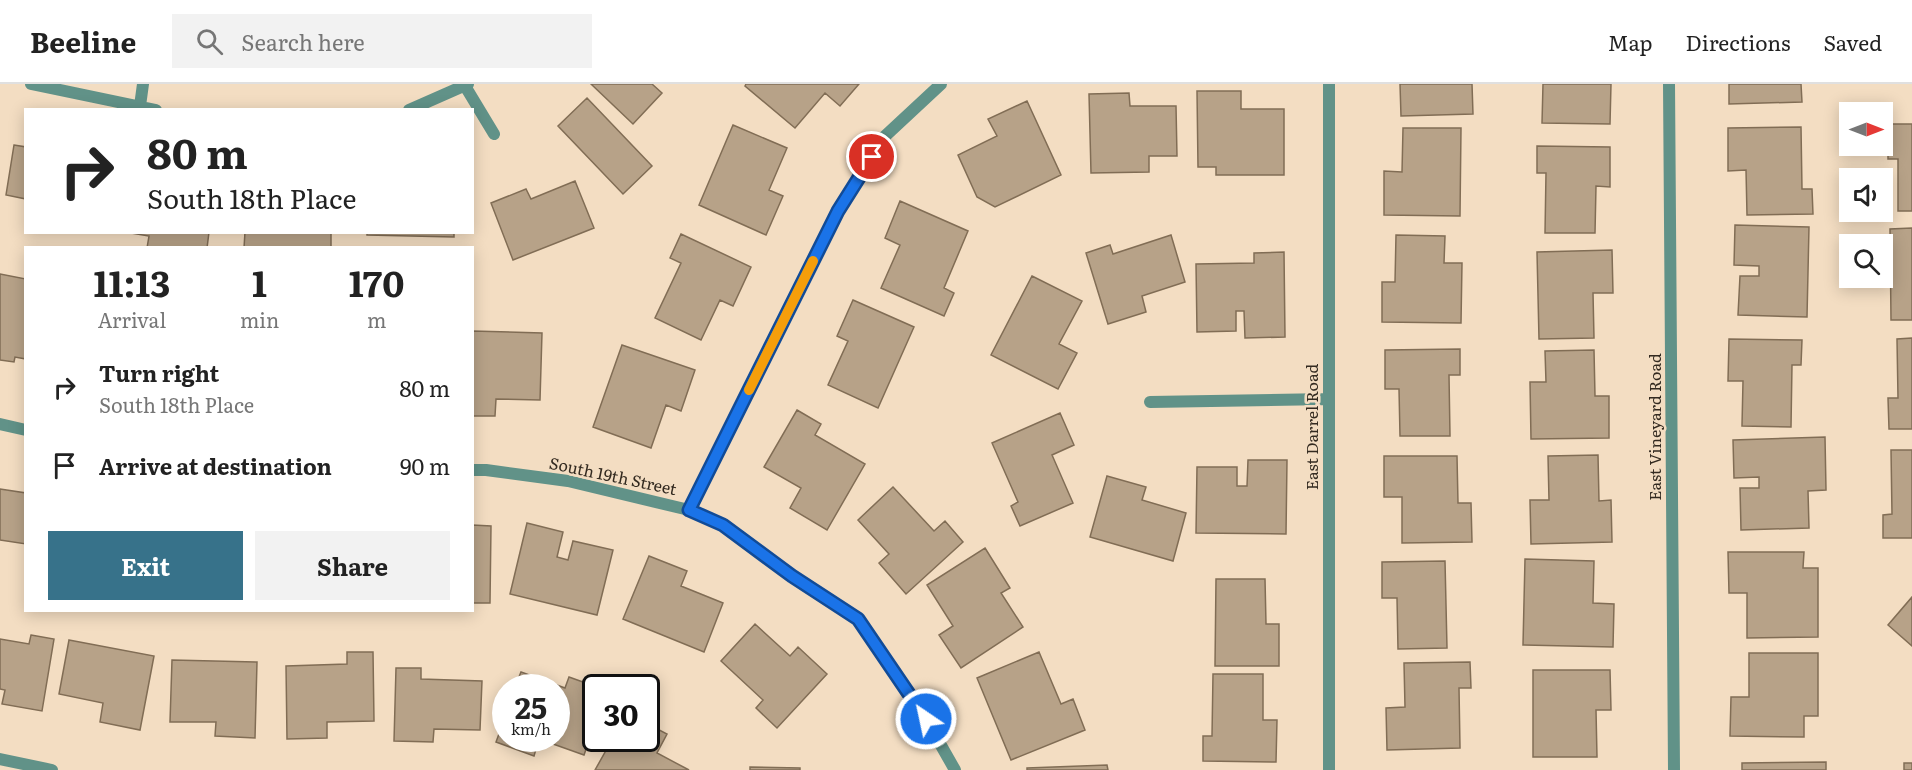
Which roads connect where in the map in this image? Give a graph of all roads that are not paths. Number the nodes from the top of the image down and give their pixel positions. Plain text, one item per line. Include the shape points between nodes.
1 (31, 84) edge
2 (143, 84) edge
3 (941, 84) edge
4 (1329, 84) edge
5 (1669, 84) edge
6 (466, 85) edge
7 (140, 106) junction
8 (148, 108) edge
9 (414, 108) edge
10 (494, 134) dead end
11 (1329, 399) junction
12 (1150, 402) dead end
13 (0, 424) edge
14 (24, 430) edge
15 (474, 470) edge
16 (689, 510) junction
17 (0, 759) edge
18 (52, 770) edge
19 (956, 770) edge
20 (1329, 770) edge
21 (1674, 770) edge

1 - 7 street
2 - 7 street
3 - 16 street via 883,138 838,211
4 - 11 street, East Darrel Road
5 - 21 street, East Vineyard Road
6 - 9 street
6 - 10 street
7 - 8 street
11 - 12 street
11 - 20 street, East Darrel Road
13 - 14 street
15 - 16 street, South 19th Street via 568,481
16 - 19 street, South 19th Street via 723,525 858,619
17 - 18 street

